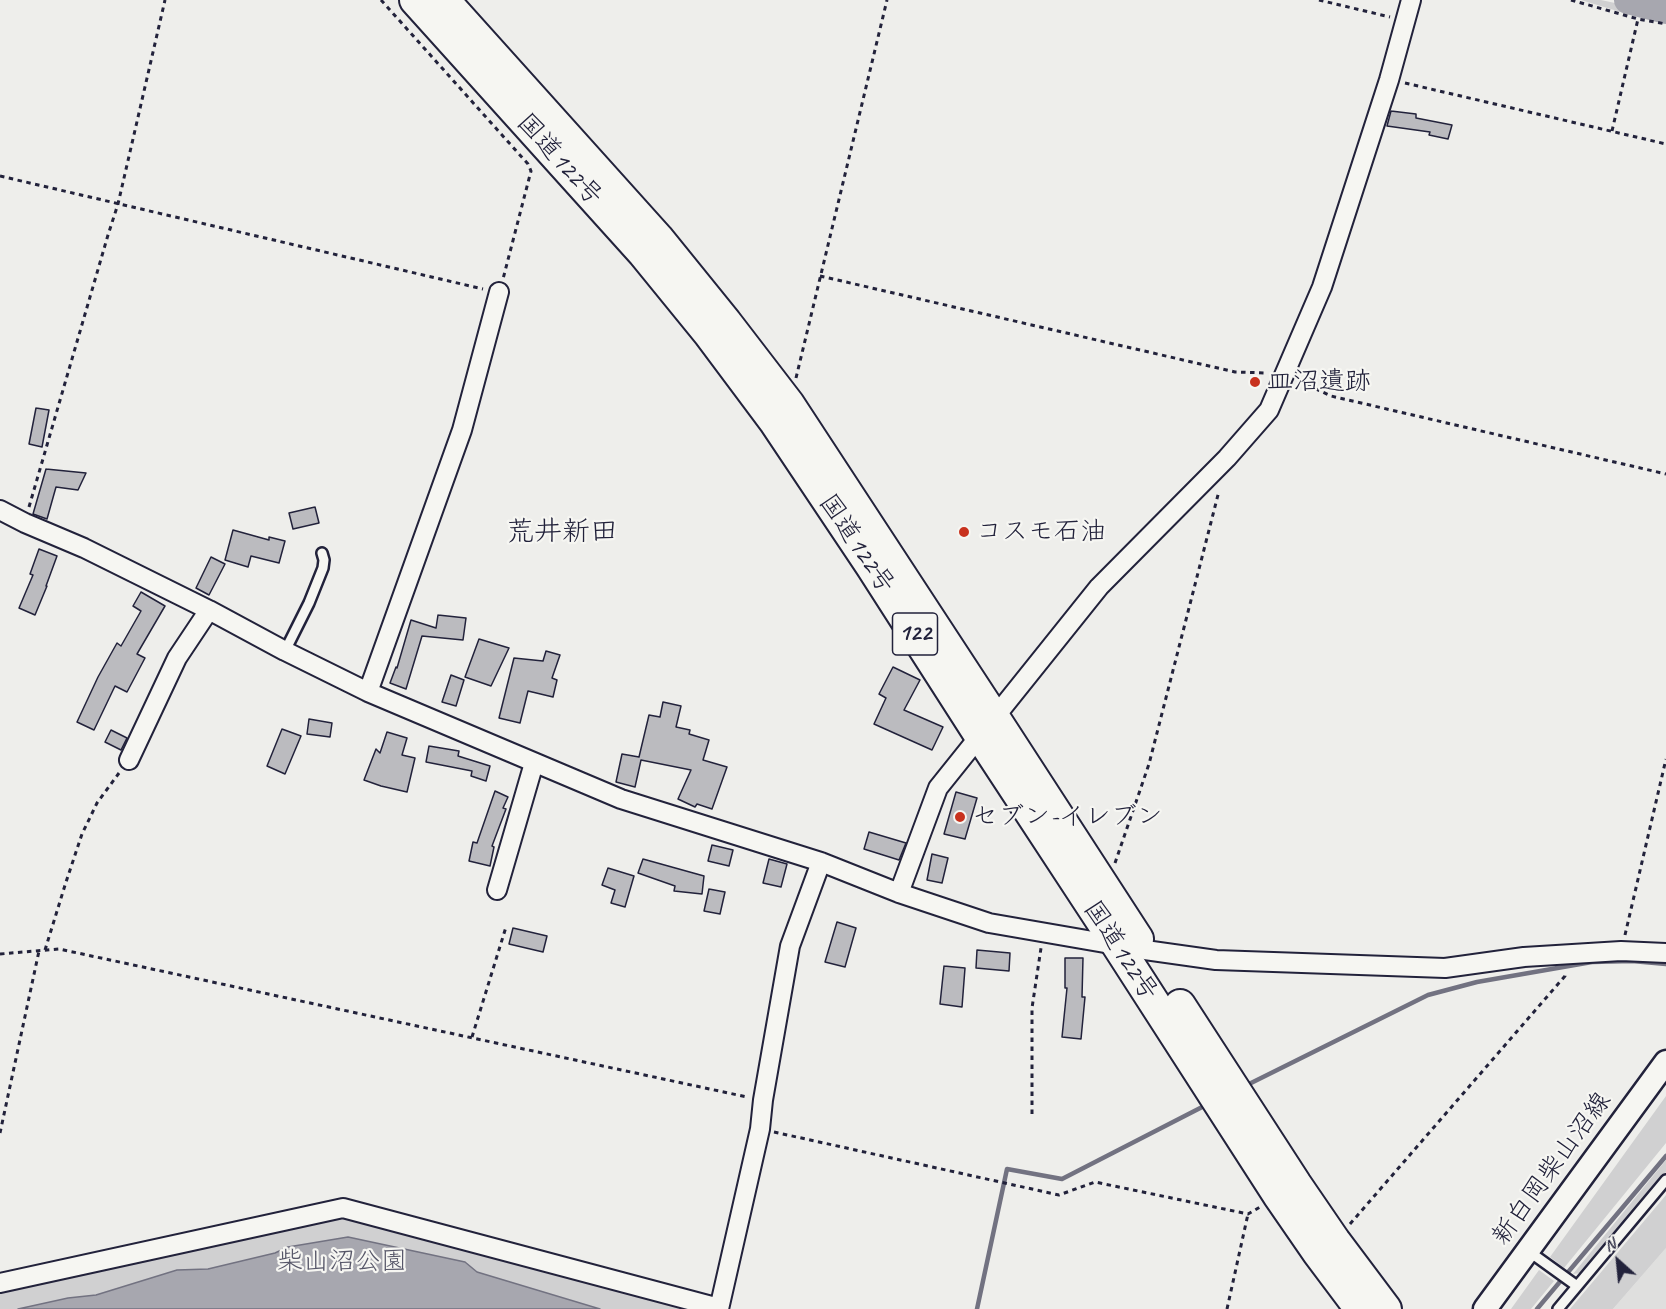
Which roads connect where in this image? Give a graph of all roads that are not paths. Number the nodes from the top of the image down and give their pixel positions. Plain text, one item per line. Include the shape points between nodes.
1 (415, 0) edge
2 (444, 0) edge
3 (1411, 0) edge
4 (499, 292) road end
5 (0, 510) edge
6 (322, 553) dead end
7 (209, 610) junction
8 (285, 651) junction
9 (368, 692) junction
10 (987, 726) junction
11 (129, 760) road end
12 (534, 763) junction
13 (821, 862) junction
14 (497, 890) dead end
15 (899, 893) junction
16 (1131, 947) junction
17 (1666, 953) edge
18 (1666, 1062) edge
19 (1666, 1180) edge
20 (1527, 1250) junction
21 (0, 1283) edge
22 (1574, 1284) junction
23 (719, 1308) edge
24 (1360, 1309) edge
25 (1386, 1309) edge
26 (1485, 1309) edge
27 (1558, 1309) edge

1 - 10 highway, 国道122号 / 122 via 643,253 709,334
2 - 10 highway, 国道122号 / 122 via 658,238 789,404
3 - 10 street via 1322,287 1269,410 1099,587
4 - 9 street via 462,430
5 - 7 street
6 - 8 lane via 322,568 309,603
7 - 8 street
7 - 11 street via 177,658
8 - 9 street
9 - 12 street
10 - 15 street via 938,788
10 - 16 highway, 国道122号 / 122
10 - 16 highway, 国道122号 / 122 via 1103,886
12 - 13 street via 621,799
12 - 14 street
13 - 15 street
13 - 23 street via 790,946 760,1129
15 - 16 street via 989,923
16 - 17 street via 1216,960 1445,968 1524,957 1621,951
16 - 24 highway, 国道122号 / 122 via 1278,1195
16 - 25 highway, 国道122号 / 122
18 - 20 street, 新白岡柴山沼線
19 - 22 lane
20 - 22 lane
20 - 26 street, 新白岡柴山沼線
21 - 23 street via 343,1208
22 - 27 lane

